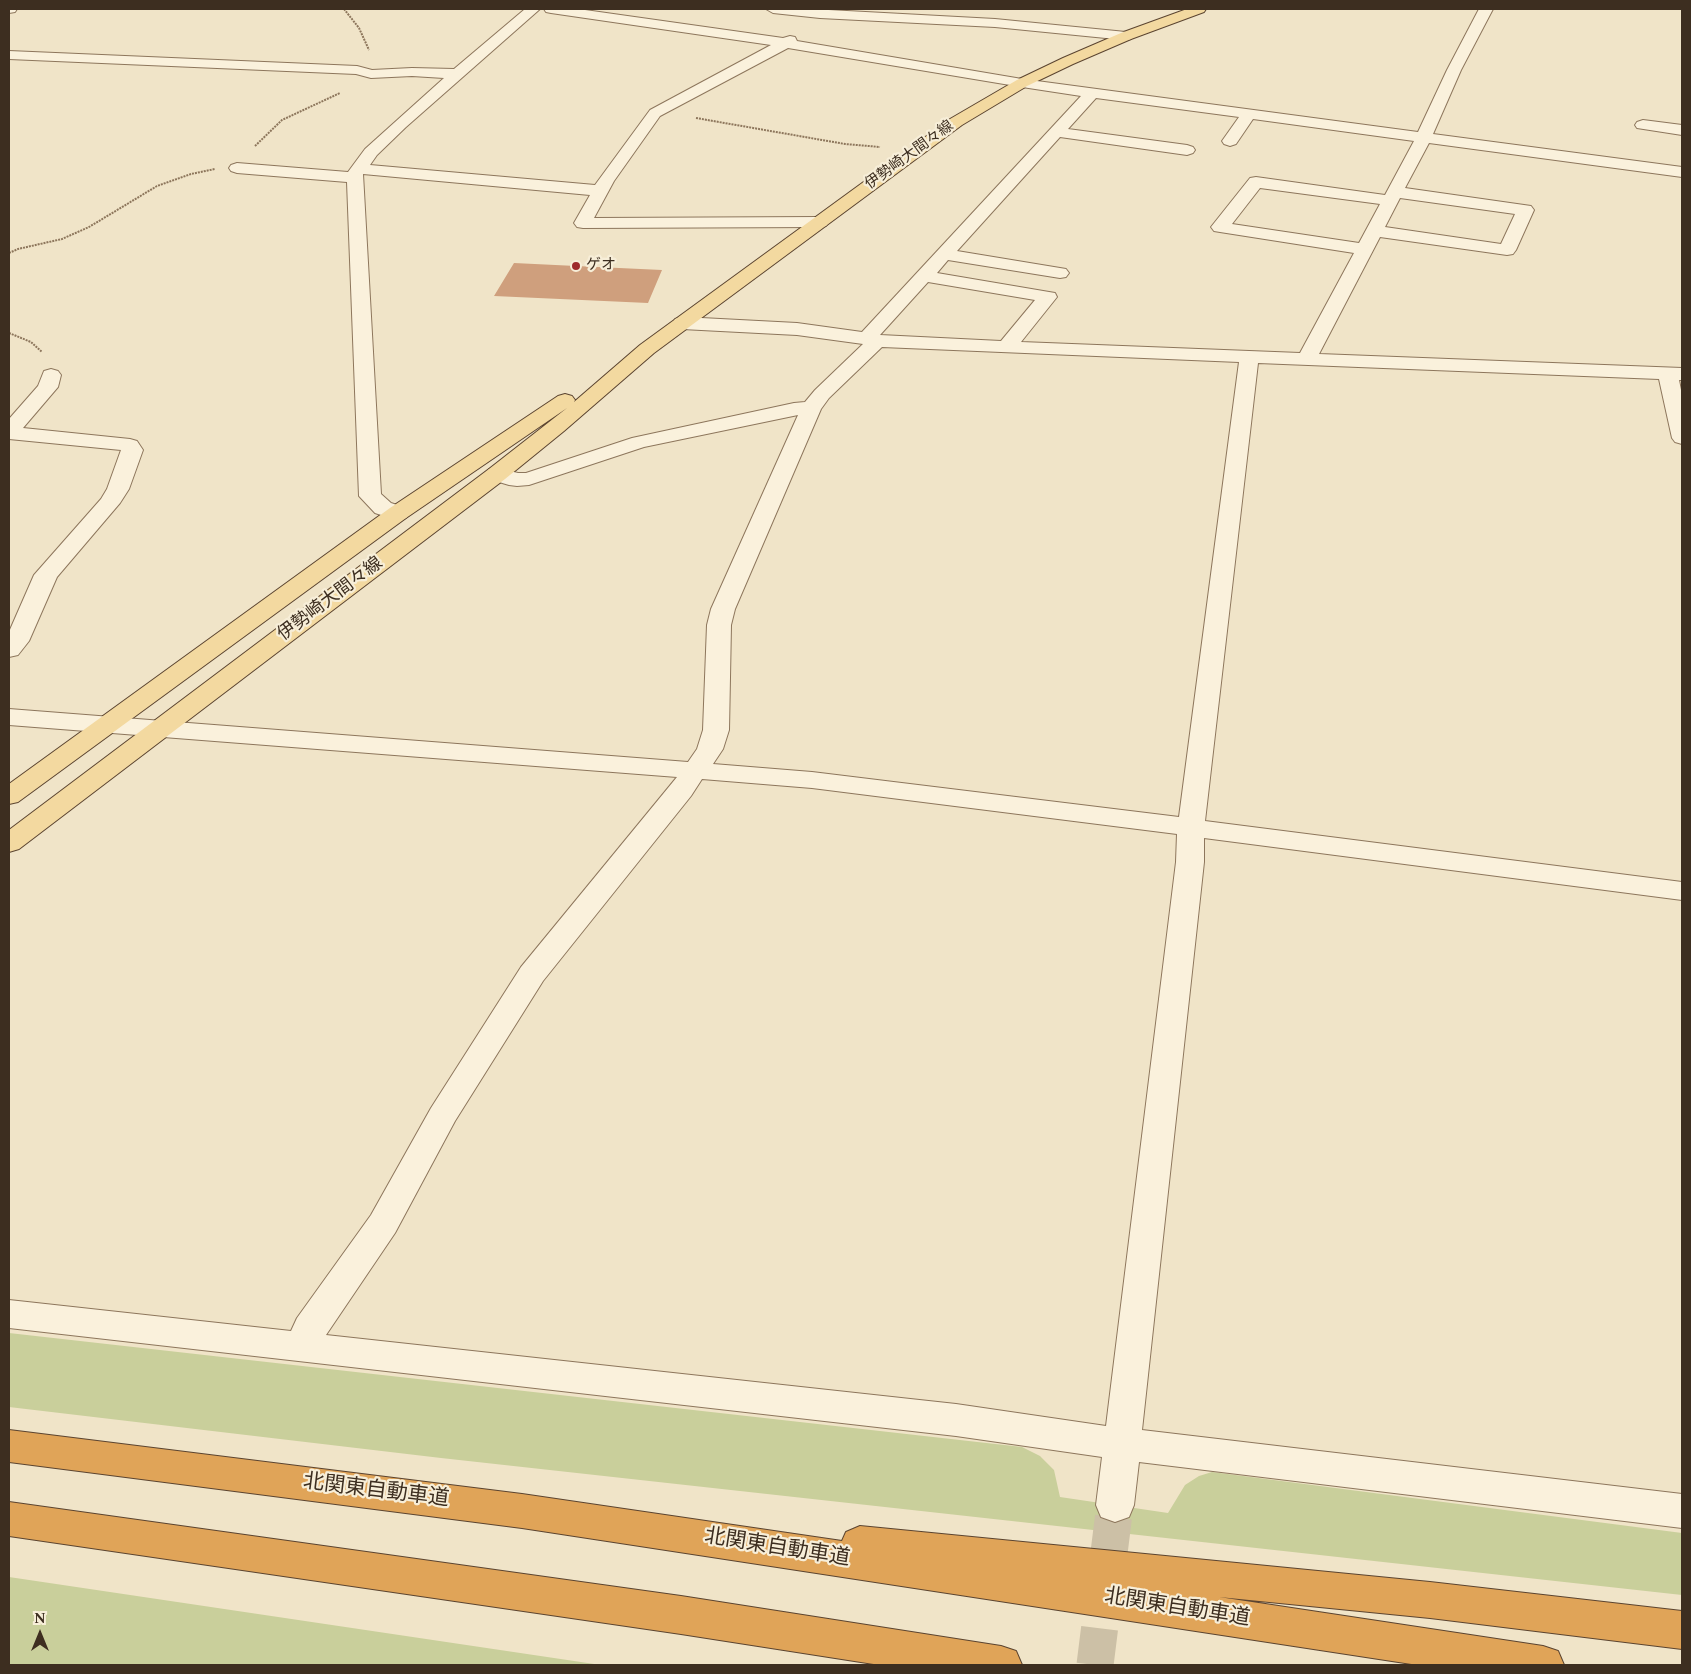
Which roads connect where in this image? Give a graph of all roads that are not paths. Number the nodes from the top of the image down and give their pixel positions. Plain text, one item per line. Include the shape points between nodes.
1 (532, 9) edge
2 (551, 9) edge
3 (773, 9) edge
4 (1199, 9) edge
5 (1486, 9) edge
6 (856, 12) edge
7 (820, 14) junction
8 (1126, 36) junction
9 (786, 44) junction
10 (9, 55) edge
11 (458, 74) junction
12 (1022, 83) junction
13 (1092, 93) junction
14 (1249, 114) junction
15 (1643, 125) dead end
16 (1682, 130) edge
17 (1056, 132) junction
18 (1424, 137) junction
19 (1230, 140) dead end
20 (1187, 150) dead end
21 (237, 168) road end
22 (1682, 172) edge
23 (357, 174) junction
24 (600, 190) junction
25 (1393, 196) junction
26 (820, 222) junction
27 (1374, 231) junction
28 (1365, 249) junction
29 (944, 254) junction
30 (1060, 273) dead end
31 (924, 276) junction
32 (682, 323) junction
33 (871, 340) junction
34 (1007, 347) junction
35 (647, 349) junction
36 (1249, 357) junction
37 (1307, 358) junction
38 (1675, 373) edge
39 (51, 375) road end
40 (811, 408) junction
41 (9, 432) edge
42 (1682, 438) edge
43 (497, 474) junction
44 (398, 514) junction
45 (9, 650) edge
46 (9, 717) edge
47 (107, 724) junction
48 (162, 728) junction
49 (695, 770) junction
50 (9, 796) edge
51 (1191, 827) junction
52 (9, 843) edge
53 (1682, 891) edge
54 (9, 1314) edge
55 (303, 1348) junction
56 (1122, 1444) junction
57 (9, 1446) edge
58 (1115, 1505) tunnel mouth
59 (522, 1511) junction
60 (1682, 1511) edge
61 (9, 1519) edge
62 (1682, 1630) edge
63 (1001, 1665) edge
64 (1543, 1665) edge

1 - 11 street
2 - 9 street
3 - 7 street
4 - 8 main road, 伊勢崎大間々線
5 - 18 street
6 - 7 street
6 - 8 street
7 - 9 street
8 - 12 main road, 伊勢崎大間々線
9 - 12 street
9 - 24 street via 655,113
10 - 11 street via 348,70 371,74
11 - 23 street via 371,152
12 - 13 street
12 - 26 main road, 伊勢崎大間々線 via 964,117
13 - 14 street
13 - 17 street
14 - 18 street
14 - 19 street
15 - 16 street
17 - 20 street
17 - 29 street
18 - 22 street
18 - 25 street
21 - 23 street
23 - 24 street
23 - 44 street via 370,496 383,508
24 - 26 street via 583,223
25 - 27 street
25 - 27 street via 1525,210 1507,250
25 - 28 street via 1256,182 1220,227
26 - 32 main road, 伊勢崎大間々線
27 - 28 street
28 - 37 street
29 - 30 street
29 - 31 street
31 - 33 street
31 - 34 street via 1048,297
32 - 33 street via 797,330
32 - 35 main road, 伊勢崎大間々線
33 - 34 street
33 - 40 street
34 - 36 street
35 - 43 main road, 伊勢崎大間々線
35 - 44 main road, 伊勢崎大間々線 via 600,376
36 - 37 street
36 - 51 street
37 - 38 street
38 - 42 street
39 - 41 street via 48,387
40 - 43 street via 639,442 529,479 517,480
40 - 49 street via 722,609 716,730 710,749
41 - 45 street via 130,445 132,450 118,490 46,575 17,641
43 - 48 main road, 伊勢崎大間々線
44 - 47 main road, 伊勢崎大間々線
46 - 47 street
47 - 48 street
47 - 50 main road, 伊勢崎大間々線
48 - 49 street
48 - 52 main road, 伊勢崎大間々線
49 - 51 street via 812,780
49 - 55 street via 532,974 442,1116 383,1224 314,1322
51 - 53 street
51 - 56 street via 1190,862
54 - 55 street
55 - 56 street via 956,1420
56 - 58 street
56 - 60 street
57 - 59 highway, 北関東自動車道
59 - 62 highway via 1430,1600
59 - 64 highway, 北関東自動車道
61 - 63 highway via 672,1613

